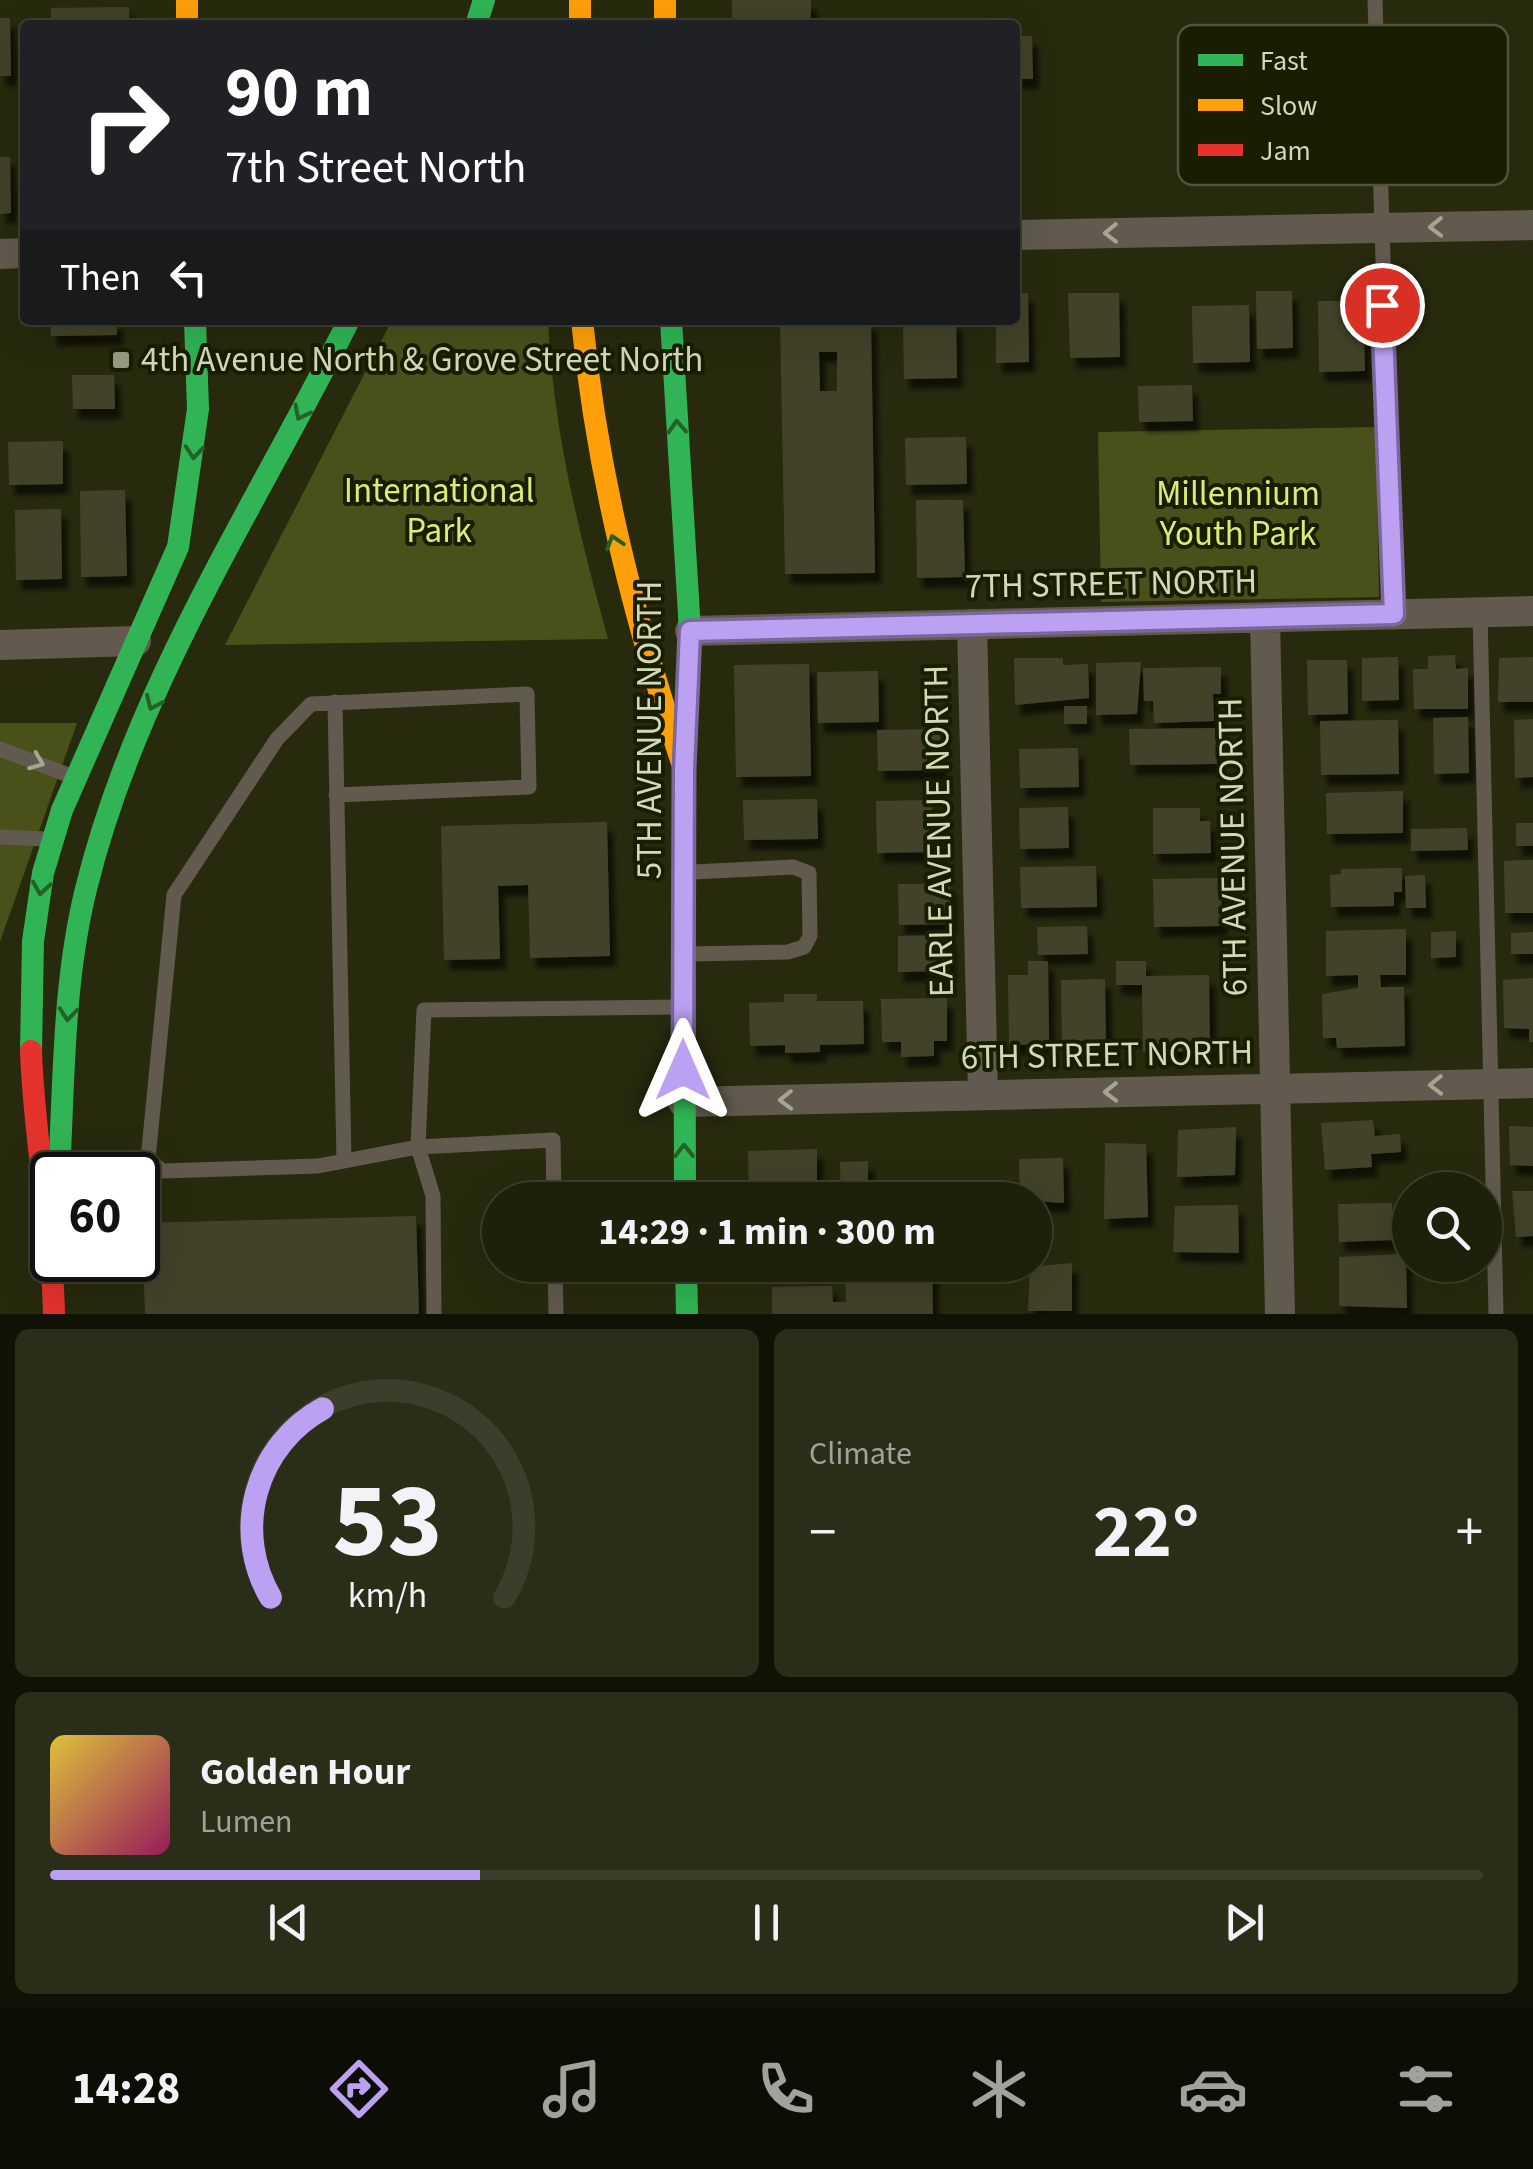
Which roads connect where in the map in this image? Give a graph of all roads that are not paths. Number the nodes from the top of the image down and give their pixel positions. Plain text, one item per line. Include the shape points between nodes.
1 (1375, 0) edge
2 (1375, 25) edge
3 (1378, 185) edge
4 (1533, 225) edge
5 (1379, 228) junction
6 (1020, 235) edge
7 (195, 325) edge
8 (346, 325) edge
9 (583, 325) edge
10 (671, 325) edge
11 (1480, 612) junction
12 (1533, 612) edge
13 (1394, 614) junction
14 (1266, 618) junction
15 (972, 624) junction
16 (690, 631) junction
17 (136, 641) junction
18 (0, 645) edge
19 (335, 702) junction
20 (0, 749) edge
21 (684, 769) junction
22 (74, 777) junction
23 (336, 795) junction
24 (0, 836) edge
25 (52, 839) junction
26 (684, 873) junction
27 (683, 954) junction
28 (683, 1007) junction
29 (1533, 1083) edge
30 (1490, 1084) junction
31 (1275, 1089) junction
32 (983, 1095) junction
33 (683, 1102) junction
34 (418, 1146) junction
35 (37, 1152) edge
36 (60, 1152) edge
37 (344, 1161) junction
38 (554, 1182) edge
39 (685, 1182) edge
40 (53, 1282) edge
41 (555, 1282) edge
42 (686, 1282) edge
43 (54, 1314) edge
44 (434, 1314) edge
45 (556, 1314) edge
46 (687, 1314) edge
47 (1280, 1314) edge
48 (1496, 1314) edge

1 - 2 lane
3 - 5 lane
4 -> 5 street
5 -> 6 street
5 - 13 lane
7 -> 17 main road via 198,409 186,513 163,586
8 -> 36 main road via 161,685 104,826 73,957
21 -> 9 main road via 611,532
16 -> 10 main road, 5TH AVENUE NORTH
11 - 12 street, 7TH STREET NORTH
11 - 13 street, 7TH STREET NORTH
11 - 30 lane
13 - 14 street, 7TH STREET NORTH
14 - 15 street, 7TH STREET NORTH
14 - 31 street, 6TH AVENUE NORTH
15 - 16 street, 7TH STREET NORTH
15 - 32 street, EARLE AVENUE NORTH
16 - 21 main road, 5TH AVENUE NORTH
17 - 18 street
17 - 22 main road
19 - 23 lane
19 - 23 lane via 527,694 529,787
19 - 37 lane via 310,704 277,739 174,895 148,1159 162,1171
20 -> 22 lane
21 - 26 main road, 5TH AVENUE NORTH
22 - 25 main road
23 - 37 lane
24 - 25 lane
25 -> 35 main road via 32,941
26 - 27 main road, 5TH AVENUE NORTH
26 - 27 lane via 793,868 809,873 811,887 804,947
27 - 28 main road, 5TH AVENUE NORTH
28 - 33 main road, 5TH AVENUE NORTH
28 - 34 lane via 424,1010
29 - 30 street, 6TH STREET NORTH
30 -> 31 street, 6TH STREET NORTH
30 - 48 lane
31 -> 32 street, 6TH STREET NORTH
31 - 47 street, 6TH AVENUE NORTH
32 -> 33 street, 6TH STREET NORTH
39 -> 33 main road, 5TH AVENUE NORTH
34 - 37 lane
34 - 38 lane via 553,1140
34 - 44 lane via 433,1196
40 - 43 main road
41 - 45 lane
42 - 46 main road

